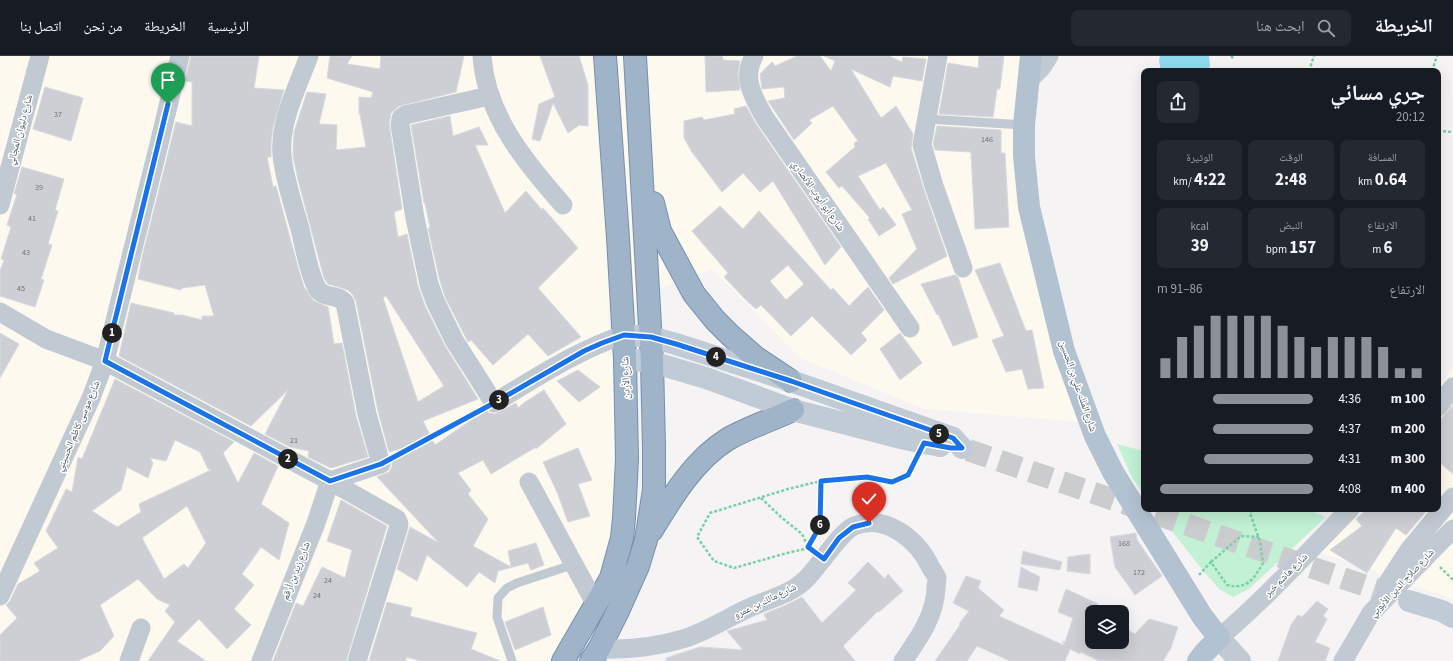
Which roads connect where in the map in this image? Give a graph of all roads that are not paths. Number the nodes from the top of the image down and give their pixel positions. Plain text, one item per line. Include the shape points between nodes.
1 (40, 56) edge
2 (180, 56) edge
3 (309, 56) edge
4 (482, 56) edge
5 (605, 56) edge
6 (635, 56) edge
7 (754, 56) edge
8 (938, 56) edge
9 (1032, 56) edge
10 (1048, 56) edge
11 (1030, 79) junction
12 (489, 96) junction
13 (927, 119) junction
14 (1024, 125) junction
15 (641, 160) junction
16 (0, 205) edge
17 (563, 205) dead end
18 (963, 268) dead end
19 (0, 312) edge
20 (910, 328) dead end
21 (624, 335) junction
22 (651, 337) junction
23 (626, 359) junction
24 (105, 361) junction
25 (652, 362) junction
26 (791, 381) junction
27 (1453, 387) edge
28 (1441, 403) edge
29 (793, 410) junction
30 (330, 481) junction
31 (530, 482) dead end
32 (1453, 498) edge
33 (1347, 512) edge
34 (1435, 519) junction
35 (1450, 533) edge
36 (646, 540) junction
37 (574, 564) junction
38 (0, 596) edge
39 (1409, 601) tunnel mouth
40 (596, 605) junction
41 (1371, 613) junction
42 (1453, 617) edge
43 (141, 628) dead end
44 (1219, 638) junction
45 (595, 655) edge
46 (129, 661) edge
47 (261, 661) edge
48 (357, 661) edge
49 (512, 661) edge
50 (563, 661) edge
51 (903, 661) edge
52 (1198, 661) edge
53 (1240, 661) edge
54 (1343, 661) edge

1 - 16 street, شارع دليوان المجالي
2 - 24 street, شارع موسى كاظم الحسيني
3 - 30 street via 286,117 282,156 316,286 323,294 339,298 344,303 366,414 381,464
4 - 12 street
5 - 21 highway, شارع الأردن
6 - 15 highway
7 - 20 street, شارع أبو أيوب الأنصاري via 748,67 749,81 765,118
8 - 13 street
9 - 11 main road, شارع الملك علي بن الحسين
10 - 11 street via 1042,67
11 - 14 main road, شارع الملك علي بن الحسين
12 - 17 street via 513,144
12 - 21 street via 401,118 415,218 429,284 454,340 494,403 584,351
13 - 14 lane
13 - 18 street via 922,139 923,152
14 - 44 main road, شارع الملك علي بن الحسين via 1029,207 1064,351 1095,436 1113,472 1202,616
15 - 22 highway
15 - 26 highway via 660,231 694,294 730,335
19 - 24 street via 46,339
21 - 22 main road
21 - 23 highway, شارع الأردن
22 - 25 highway
22 - 26 main road
23 - 25 main road
23 - 40 highway, شارع الأردن via 627,459 622,538 611,578
24 - 30 street
24 - 38 street, شارع موسى كاظم الحسيني via 88,404
25 - 29 main road via 706,378
25 - 36 highway via 654,490
26 - 29 main road via 953,438 966,449 924,443
27 - 28 street
29 - 36 highway via 749,428 708,454 682,484
30 - 47 street, شارع زيد بن أرقم
30 - 48 street via 394,517 398,522
31 - 37 street
32 - 34 street
33 - 44 street, شارع هاشم خير via 1291,571
34 - 35 street
34 - 41 street via 1409,550
35 - 41 street, شارع صلاح الدين الأيوبي
36 - 45 highway via 638,566
37 - 40 street
37 - 49 lane via 517,583 507,588 498,598 497,617
39 - 42 main road
40 - 50 highway, شارع الأردن
41 - 54 street, شارع صلاح الدين الأيوبي
43 - 46 street
44 - 52 main road
44 - 53 street
45 - 51 street, شارع مالك بن عمرو via 686,638 791,591 805,581 839,538 853,527 869,523 885,524 895,528 920,549 937,578 932,614

